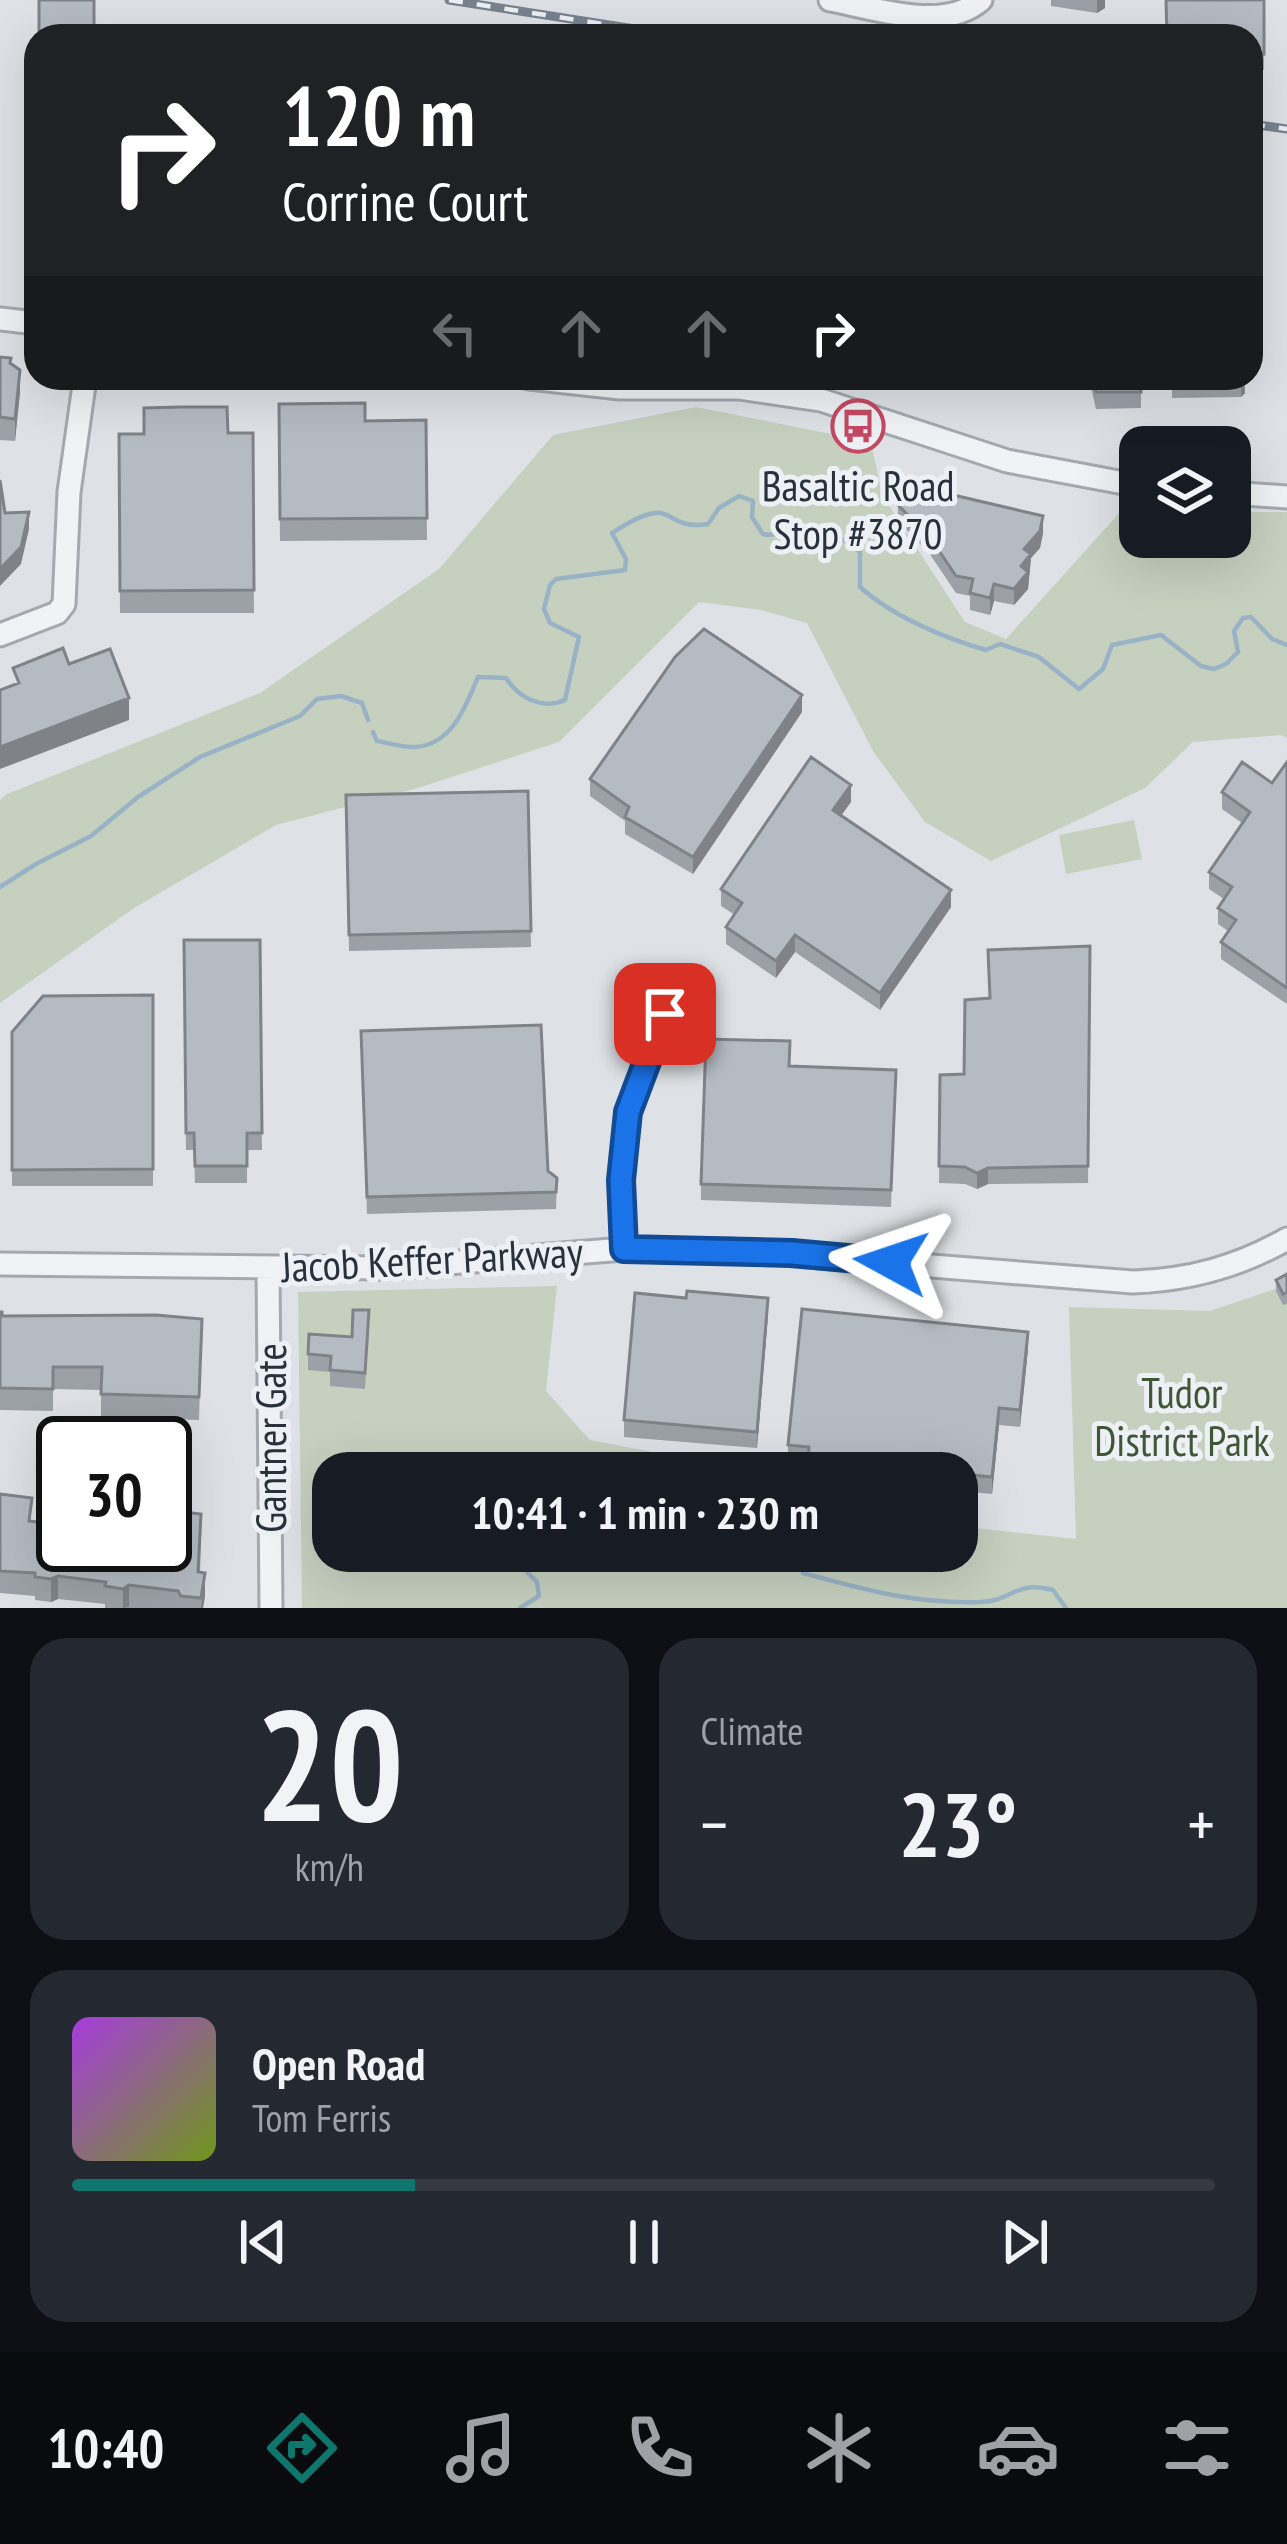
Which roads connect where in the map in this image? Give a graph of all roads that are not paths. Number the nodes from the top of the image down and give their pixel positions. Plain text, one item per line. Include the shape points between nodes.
1 (834, 0) edge
2 (981, 0) edge
3 (83, 390) edge
4 (753, 390) edge
5 (1119, 482) edge
6 (1251, 495) edge
7 (1287, 497) edge
8 (0, 635) edge
9 (650, 998) dead end
10 (1287, 1238) edge
11 (624, 1249) junction
12 (0, 1264) edge
13 (268, 1268) junction
14 (271, 1608) edge

1 - 2 street via 955,15
3 - 8 street via 64,604
4 - 5 street via 821,400 1006,461
6 - 7 street
9 - 11 street via 665,1014 628,1112
10 - 11 street, Jacob Keffer Parkway via 1179,1281 1133,1282 792,1253
11 - 13 street, Jacob Keffer Parkway via 386,1268
12 - 13 street, Jacob Keffer Parkway
13 - 14 street, Gantner Gate

